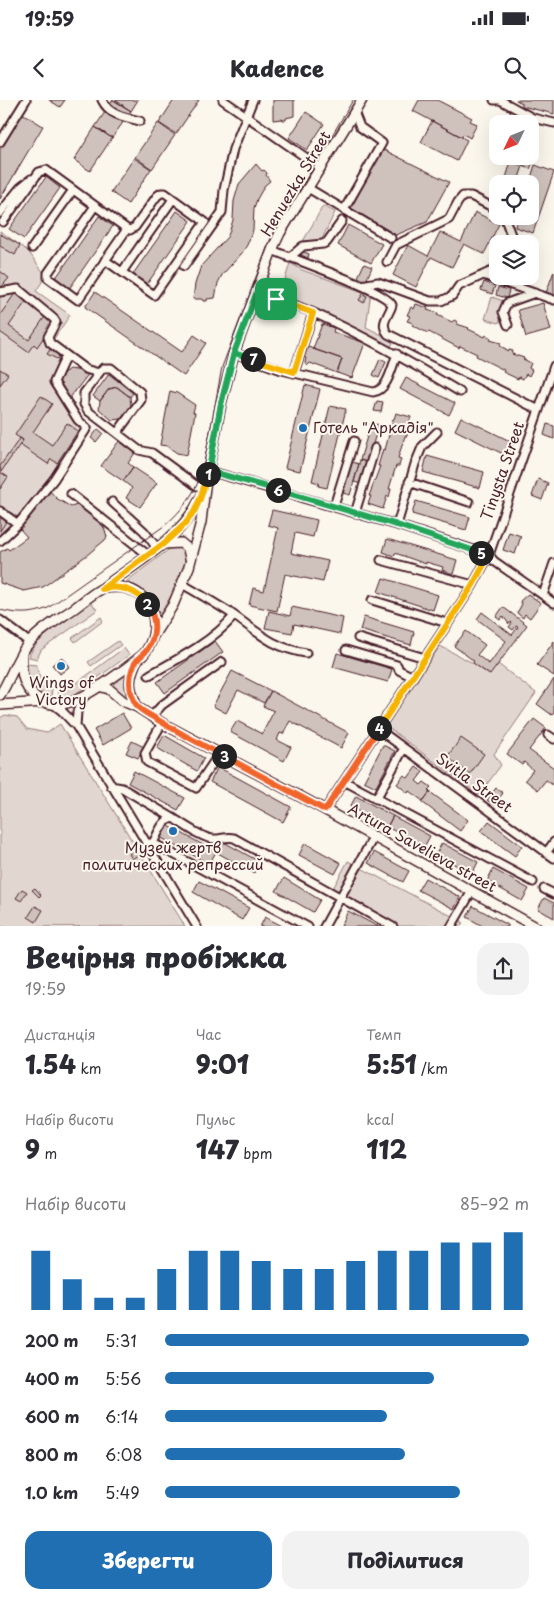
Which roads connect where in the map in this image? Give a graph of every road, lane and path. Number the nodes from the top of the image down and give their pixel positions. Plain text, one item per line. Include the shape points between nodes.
1 (26, 100) edge
2 (102, 100) edge
3 (223, 100) edge
4 (253, 100) edge
5 (362, 100) edge
6 (494, 100) edge
7 (500, 100) edge
8 (354, 112) junction
9 (246, 116) junction
10 (140, 121) dead end
11 (554, 123) edge
12 (0, 142) edge
13 (321, 168) junction
14 (39, 172) junction
15 (308, 188) junction
16 (73, 190) junction
17 (173, 199) junction
18 (95, 206) junction
19 (489, 206) edge
20 (344, 210) junction
21 (0, 214) edge
22 (342, 221) dead end
23 (3, 222) dead end
24 (127, 229) junction
25 (391, 238) dead end
26 (32, 248) dead end
27 (272, 250) junction
28 (289, 258) junction
29 (105, 260) junction
30 (387, 262) dead end
31 (184, 266) dead end
32 (122, 272) junction
33 (489, 272) edge
34 (483, 275) junction
35 (361, 285) junction
36 (258, 289) junction
37 (0, 292) edge
38 (536, 293) junction
39 (554, 300) edge
40 (313, 313) junction
41 (508, 325) dead end
42 (234, 353) junction
43 (397, 354) junction
44 (66, 356) junction
45 (554, 366) edge
46 (294, 372) junction
47 (99, 373) junction
48 (460, 392) dead end
49 (539, 410) junction
50 (437, 432) dead end
51 (117, 433) junction
52 (354, 441) dead end
53 (375, 448) dead end
54 (209, 471) junction
55 (409, 482) junction
56 (205, 487) junction
57 (71, 494) dead end
58 (112, 502) dead end
59 (469, 502) dead end
60 (334, 506) junction
61 (0, 511) edge
62 (355, 513) junction
63 (18, 524) junction
64 (397, 525) junction
65 (0, 541) edge
66 (160, 546) junction
67 (148, 555) junction
68 (489, 555) junction
69 (381, 560) dead end
70 (554, 563) edge
71 (189, 567) junction
72 (182, 584) junction
73 (473, 585) junction
74 (102, 589) junction
75 (543, 595) junction
76 (372, 600) dead end
77 (554, 602) edge
78 (234, 616) junction
79 (0, 620) edge
80 (447, 623) junction
81 (153, 636) junction
82 (358, 638) dead end
83 (29, 642) junction
84 (346, 650) dead end
85 (22, 652) junction
86 (306, 653) dead end
87 (425, 658) junction
88 (137, 659) junction
89 (222, 662) dead end
90 (149, 675) dead end
91 (412, 677) junction
92 (99, 686) junction
93 (0, 695) edge
94 (83, 697) junction
95 (49, 703) junction
96 (0, 704) edge
97 (138, 707) junction
98 (152, 716) junction
99 (162, 723) junction
100 (76, 726) junction
101 (378, 729) junction
102 (404, 748) junction
103 (219, 754) junction
104 (344, 781) junction
105 (111, 786) junction
106 (376, 799) junction
107 (325, 810) junction
108 (173, 818) junction
109 (374, 836) junction
110 (554, 842) edge
111 (150, 843) junction
112 (546, 852) junction
113 (554, 858) edge
114 (533, 882) dead end
115 (544, 889) dead end
116 (472, 891) junction
117 (554, 894) edge
118 (340, 896) junction
119 (197, 926) edge
120 (308, 926) edge
121 (324, 926) edge
122 (393, 926) edge
123 (451, 926) edge
124 (536, 926) edge

1 - 12 street
2 - 10 street via 113,113
3 - 9 street
4 - 9 street
5 - 8 main road, Henuezka Street
6 - 7 street
7 - 11 street via 533,118
8 - 13 main road, Henuezka Street
8 - 20 street via 360,127 382,143
9 - 13 street
9 - 31 street via 228,168 222,212
13 - 15 main road, Henuezka Street
14 - 16 street via 46,170
14 - 21 street via 20,188
14 - 23 street
15 - 20 street
15 - 27 main road, Henuezka Street
16 - 18 street
16 - 26 street
17 - 24 street via 165,193 159,194 135,227
17 - 32 street
17 - 32 street via 205,222 183,254 154,295
18 - 24 street
18 - 29 street via 48,273 48,278 78,300
19 - 30 street via 464,196 449,219 396,245
20 - 25 street
22 - 28 street via 328,242 303,246
24 - 29 street
27 - 28 street
27 - 36 main road, Henuezka Street
28 - 35 street
29 - 32 street
33 - 34 street
34 - 35 street via 459,286 452,296 436,302 384,283
34 - 38 street
35 - 49 street via 391,301 392,308 384,322 388,334
36 - 40 street
36 - 42 main road, Henuezka Street
37 - 44 street via 18,289 54,319 56,322 48,337 50,343
38 - 39 street
38 - 41 street via 507,303 503,312
40 - 43 street
40 - 46 street
42 - 46 street
42 - 54 main road, Henuezka Street
43 - 46 street via 384,388 379,392
43 - 48 street
44 - 47 street
44 - 63 street via 54,382 78,420 87,428
45 - 49 street, Tinysta Street
47 - 51 street via 84,393 84,404 88,411
47 - 51 street via 103,368 111,368 142,396
49 - 68 street, Tinysta Street
50 - 55 street via 422,446
51 - 56 street via 193,484
52 - 60 street
53 - 62 street
54 - 56 main road, Henuezka Street
54 - 60 street
55 - 59 street
55 - 64 street
56 - 66 main road, Henuezka Street via 185,524
56 - 71 main road, Henuezka Street via 201,522
57 - 67 street
58 - 66 street
60 - 62 street
61 - 63 street
62 - 64 street
63 - 65 street
64 - 68 street
66 - 67 main road, Henuezka Street
66 - 71 main road via 178,542 186,546 190,552
67 - 74 main road, Henuezka Street
68 - 73 street, Tinysta Street
68 - 75 street via 494,562
69 - 73 street
70 - 75 street
71 - 72 main road, Henuezka Street
72 - 78 street
72 - 81 main road, Henuezka Street
73 - 80 street, Tinysta Street
74 - 81 main road via 117,587 132,591 144,600 154,621
74 - 83 main road
75 - 77 street
76 - 80 street
78 - 86 street via 284,649
78 - 90 street via 219,631
79 - 83 street
80 - 87 street, Tinysta Street
81 - 88 main road
82 - 87 street
83 - 85 main road
84 - 91 street via 397,665 399,670
85 - 93 main road
85 - 95 main road via 24,681 30,692
87 - 91 street, Tinysta Street
88 - 92 main road
88 - 97 main road via 130,686
89 - 98 street via 162,705
91 - 101 street, Tinysta Street
92 - 94 main road
92 - 97 main road, Artura Savelieva street
94 - 95 main road via 67,704
94 - 100 street
95 - 96 main road
95 - 100 street
97 - 98 main road, Artura Savelieva street
98 - 99 main road, Artura Savelieva street
99 - 103 main road, Artura Savelieva street
99 - 103 street via 145,753 147,762 196,788
100 - 105 street
101 - 102 street, Svitla Street
101 - 104 street, Tinysta Street
102 - 106 street
102 - 112 street, Svitla Street
103 - 107 main road, Artura Savelieva street
104 - 106 street
104 - 107 street, Tinysta Street
105 - 108 street via 122,788
105 - 111 street
106 - 114 street
107 - 109 main road, Artura Savelieva street
108 - 111 street via 164,823
108 - 118 street via 206,838 234,838
109 - 116 main road, Artura Savelieva street
109 - 118 street
110 - 112 street
111 - 119 street
111 - 120 street
112 - 113 street, Svitla Street
115 - 117 street
116 - 123 street
116 - 124 main road, Artura Savelieva street
118 - 121 street
118 - 122 street

